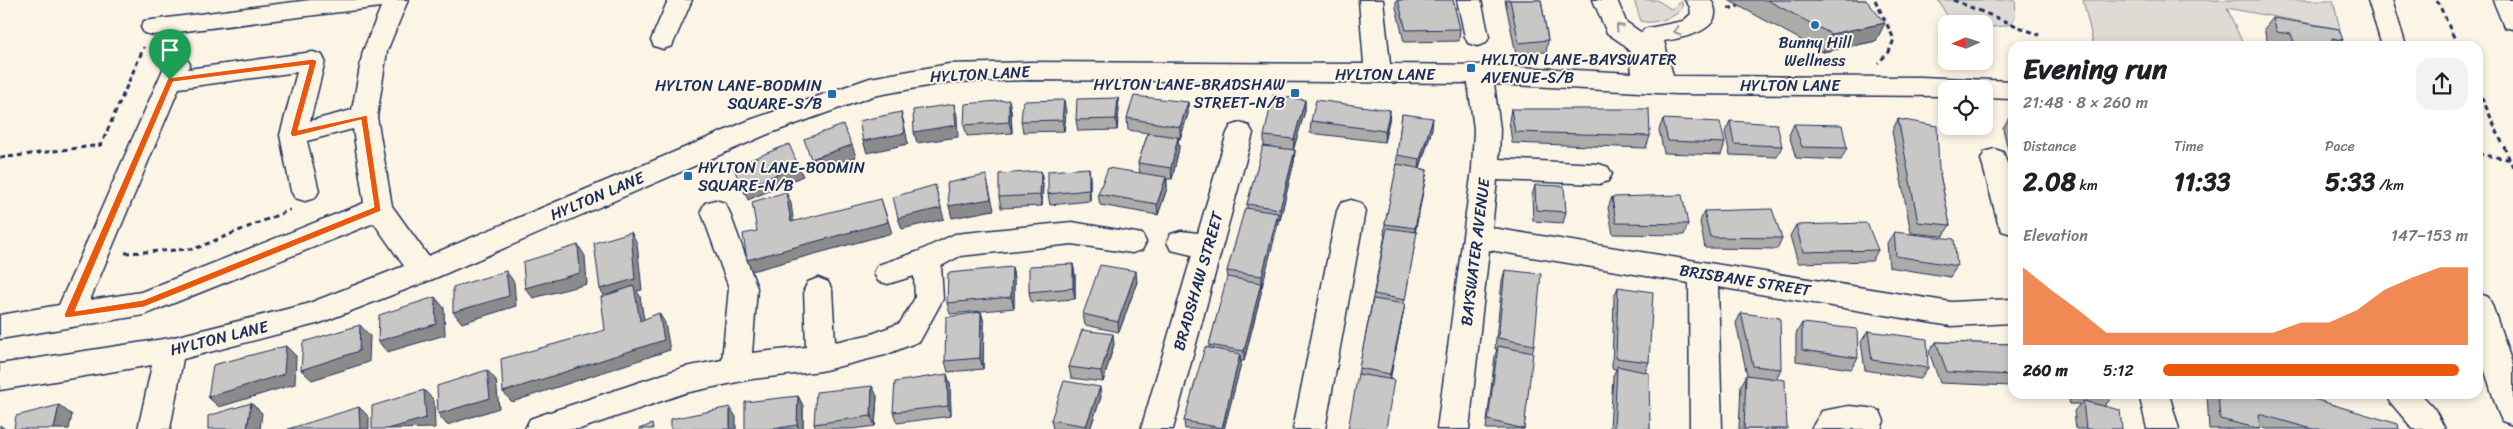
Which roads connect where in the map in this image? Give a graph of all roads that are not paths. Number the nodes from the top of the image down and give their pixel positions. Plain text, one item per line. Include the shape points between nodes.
1 (378, 0) edge
2 (396, 0) edge
3 (680, 0) edge
4 (1371, 0) edge
5 (1469, 0) edge
6 (1605, 0) edge
7 (1698, 0) edge
8 (2380, 0) edge
9 (2505, 0) edge
10 (2513, 21) edge
11 (153, 27) road end
12 (1477, 36) dead end
13 (663, 40) dead end
14 (2392, 41) edge
15 (1480, 74) junction
16 (1378, 75) junction
17 (1654, 84) junction
18 (2008, 90) edge
19 (364, 116) junction
20 (1240, 132) dead end
21 (293, 134) junction
22 (1994, 159) dead end
23 (1485, 169) junction
24 (1599, 174) dead end
25 (305, 191) road end
26 (2008, 208) edge
27 (378, 209) junction
28 (716, 211) dead end
29 (1351, 211) dead end
30 (1478, 237) junction
31 (1132, 242) dead end
32 (1181, 242) dead end
33 (1208, 246) junction
34 (928, 260) junction
35 (423, 271) junction
36 (888, 273) dead end
37 (1703, 274) junction
38 (818, 290) dead end
39 (2008, 311) edge
40 (69, 315) junction
41 (2483, 320) edge
42 (0, 327) edge
43 (170, 350) junction
44 (821, 358) junction
45 (736, 369) junction
46 (0, 378) edge
47 (2155, 399) edge
48 (2406, 399) edge
49 (2513, 412) edge
50 (1869, 422) dead end
51 (2426, 423) edge
52 (154, 429) edge
53 (541, 429) edge
54 (1157, 429) edge
55 (1309, 429) edge
56 (1453, 429) edge
57 (1706, 429) edge
58 (1827, 429) edge
59 (2163, 429) edge

1 - 11 street
2 - 19 street via 375,52
3 - 13 street
4 - 16 street
5 - 12 street
17 -> 6 street via 1642,50 1616,27
7 -> 17 street via 1702,5 1702,17 1690,28 1653,36
8 - 14 street
9 - 10 street
15 - 16 street, HYLTON LANE
15 - 17 street, HYLTON LANE
15 - 23 street, BAYSWATER AVENUE via 1486,129
16 - 35 street, HYLTON LANE via 1031,71 958,73 870,87 759,128
17 - 18 street, HYLTON LANE
19 - 21 street
19 - 27 street
20 - 33 street, BRADSHAW STREET
21 - 25 street
21 - 40 street via 313,61 174,70
22 - 26 street
23 - 24 street
23 - 30 street, BAYSWATER AVENUE
27 - 35 street
27 - 40 street via 144,303
28 - 45 street via 743,288
29 - 55 street
30 - 37 street, BRISBANE STREET
30 - 56 street, BAYSWATER AVENUE
31 - 34 street via 1072,234 1016,238 955,245
32 - 33 street
33 - 54 street, BRADSHAW STREET
34 - 36 street
34 - 44 street via 929,299 910,332 874,346
35 - 43 street, HYLTON LANE via 310,315
37 - 39 street, BRISBANE STREET via 1950,314
37 - 57 street
38 - 44 street
40 - 42 street
41 - 49 street
43 - 46 street, HYLTON LANE
43 - 52 street
44 - 45 street
45 - 53 street via 685,380
47 - 59 street
48 - 51 street
50 - 58 street via 1834,421

